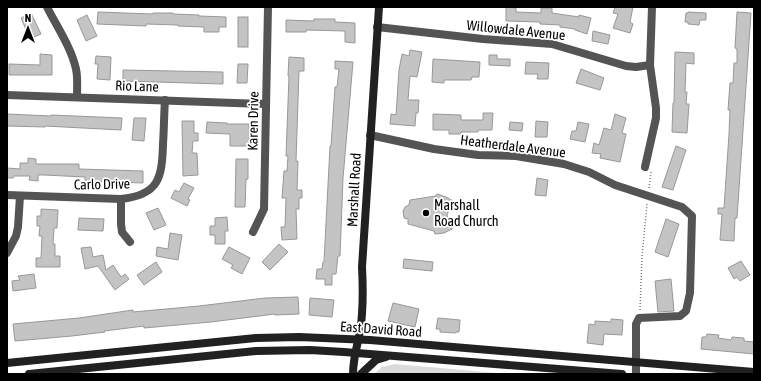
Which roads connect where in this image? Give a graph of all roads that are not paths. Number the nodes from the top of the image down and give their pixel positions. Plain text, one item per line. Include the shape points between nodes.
1 (47, 7) edge
2 (268, 7) edge
3 (379, 7) edge
4 (652, 7) edge
5 (377, 27) junction
6 (650, 65) junction
7 (7, 95) edge
8 (77, 97) junction
9 (165, 100) junction
10 (266, 104) junction
11 (370, 135) junction
12 (645, 167) road end
13 (7, 195) edge
14 (20, 196) junction
15 (120, 199) junction
16 (253, 232) dead end
17 (130, 242) dead end
18 (7, 252) edge
19 (358, 340) junction
20 (355, 353) junction
21 (391, 356) junction
22 (30, 360) junction
23 (637, 362) junction
24 (7, 363) edge
25 (754, 372) edge
26 (30, 374) edge
27 (353, 374) edge
28 (361, 374) edge
29 (622, 374) edge
30 (636, 374) edge

1 - 8 street via 74,61
2 - 10 street, Karen Drive
3 - 5 street, Marshall Road
4 - 6 street
5 - 6 street, Willowdale Avenue via 483,40 552,44 626,66
5 - 11 street, Marshall Road
6 - 12 street via 656,118
7 - 8 street, Rio Lane
8 - 9 street, Rio Lane
9 - 10 street, Rio Lane
9 - 15 street, Carlo Drive via 163,164 158,179 150,190 143,194
10 - 16 street, Karen Drive via 264,209
11 - 19 street, Marshall Road
11 - 23 street, Heatherdale Avenue via 434,149 478,155 516,156 564,164 589,172 615,185 682,207 692,216 690,293 686,311 680,316 639,318 636,324
13 - 14 street, Carlo Drive
14 - 15 street, Carlo Drive
14 - 18 street via 16,236
15 - 17 street via 122,232
19 - 20 street, Marshall Road
19 - 22 street, East David Road via 263,338
19 - 23 street, East David Road
20 - 21 street, East David Road
20 - 26 street, East David Road via 310,350 256,351
20 - 27 street, Marshall Road
21 - 28 street via 376,360
21 - 29 street, East David Road
22 - 24 street, East David Road
22 - 26 street
23 - 25 street, East David Road
23 - 30 street

